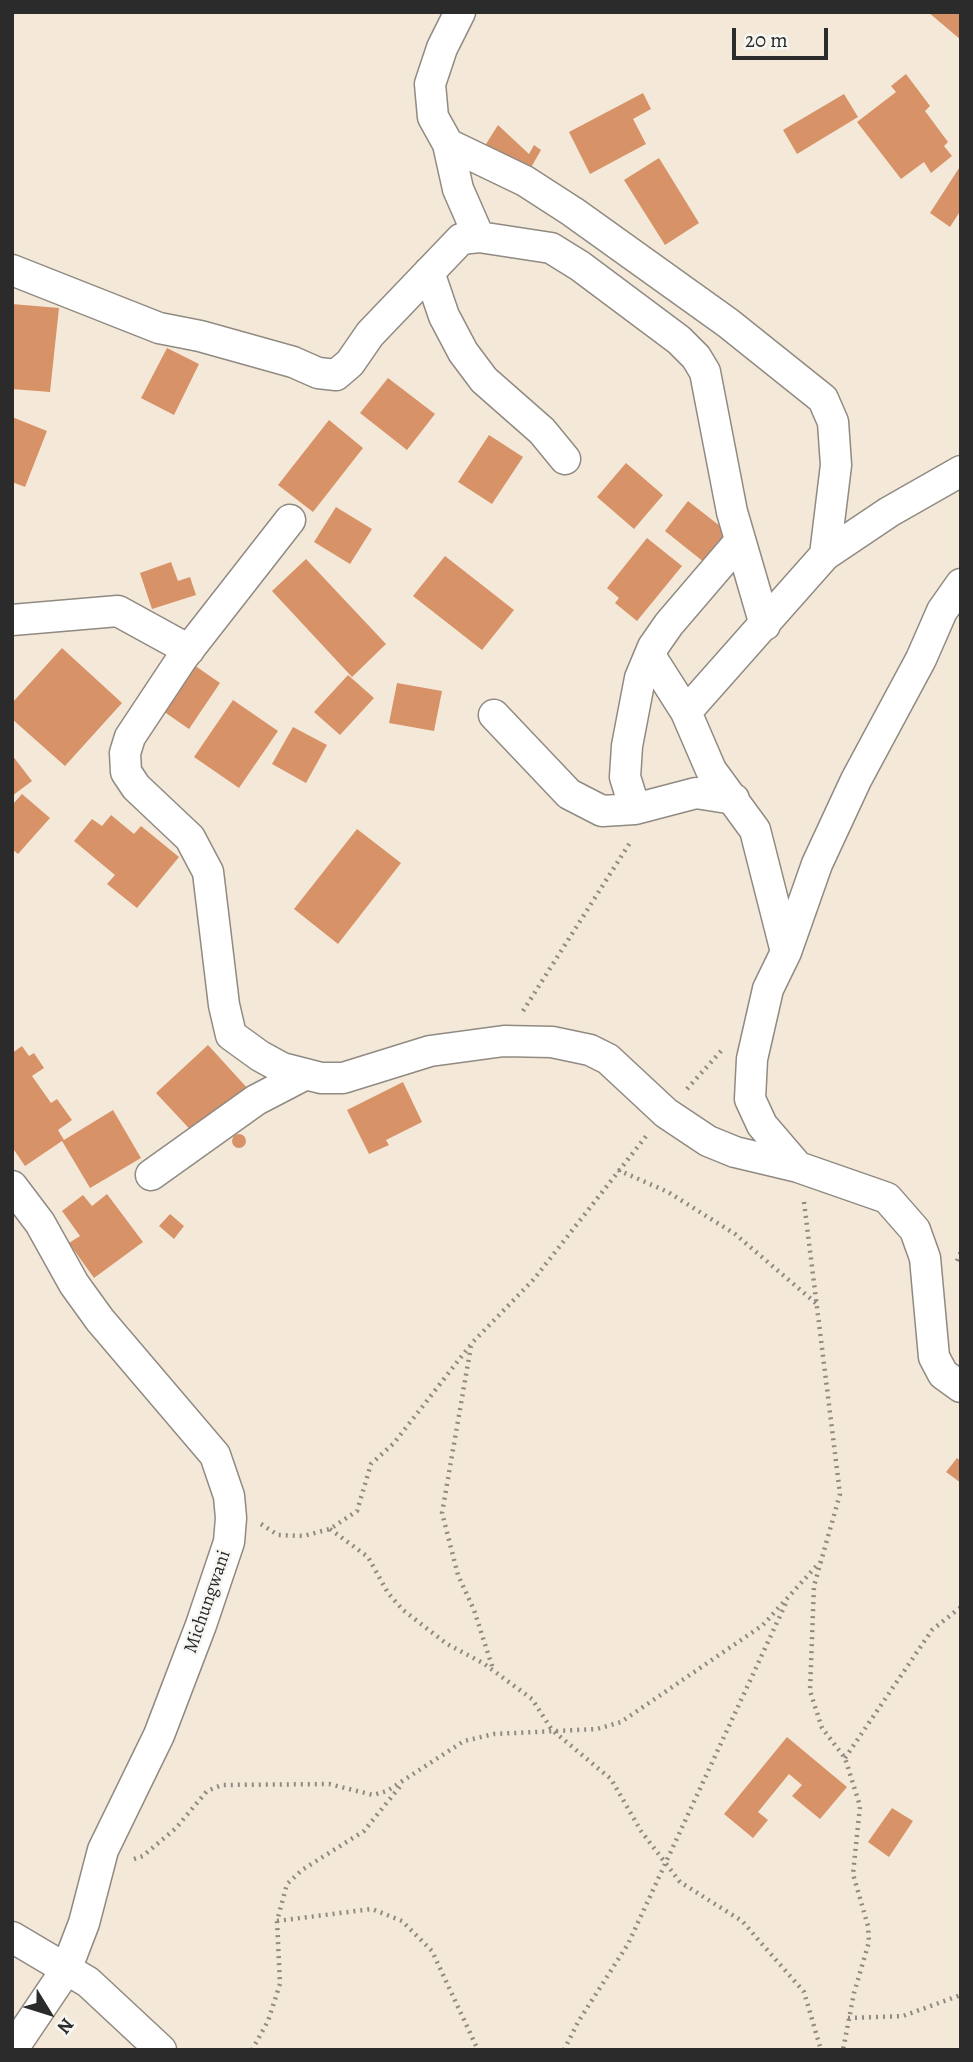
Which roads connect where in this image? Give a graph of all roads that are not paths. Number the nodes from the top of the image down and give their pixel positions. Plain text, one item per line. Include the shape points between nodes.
1 (460, 12) edge
2 (448, 144) junction
3 (479, 237) junction
4 (12, 270) edge
5 (429, 272) junction
6 (565, 458) dead end
7 (961, 471) edge
8 (290, 520) dead end
9 (740, 541) junction
10 (825, 555) junction
11 (961, 584) edge
12 (12, 620) edge
13 (765, 625) junction
14 (653, 648) junction
15 (189, 650) junction
16 (686, 712) junction
17 (494, 715) dead end
18 (734, 799) junction
19 (646, 806) junction
20 (786, 952) junction
21 (306, 1074) junction
22 (798, 1167) junction
23 (151, 1175) dead end
24 (12, 1186) edge
25 (961, 1387) edge
26 (12, 1937) edge
27 (66, 1970) junction
28 (12, 2050) edge
29 (161, 2050) edge

1 - 2 street via 430,84 433,117
2 - 3 street via 458,189
2 - 10 street via 525,181 573,212 717,314 816,392 830,410 836,465
3 - 5 street via 461,239
3 - 9 street via 551,248 696,357 705,372
4 - 5 street via 159,328 336,375
5 - 6 street via 463,352 484,380
7 - 10 street
8 - 15 street
9 - 13 street
9 - 14 street
10 - 13 street
11 - 20 street via 942,611 856,780 817,864
12 - 15 street via 118,611
13 - 16 street
14 - 16 street via 653,663
14 - 19 street via 640,678 625,777
15 - 21 street via 130,737 126,772 190,838 208,872 231,1034 282,1068
16 - 18 street via 711,770
17 - 19 street via 557,784 585,805 602,811
18 - 19 street via 696,793
18 - 20 street via 760,841
20 - 22 street via 768,989 752,1059 750,1099 762,1125
21 - 22 street via 343,1078 430,1051 504,1041 552,1042 608,1059 666,1113 708,1141
21 - 23 street via 256,1100
22 - 25 street via 872,1191 902,1212 915,1230 925,1258 934,1357 943,1374
24 - 27 street, Michungwani via 100,1320 215,1455 229,1496 229,1542 201,1625 159,1735 103,1850
26 - 27 street
27 - 28 street, Michungwani
27 - 29 street via 88,1982

